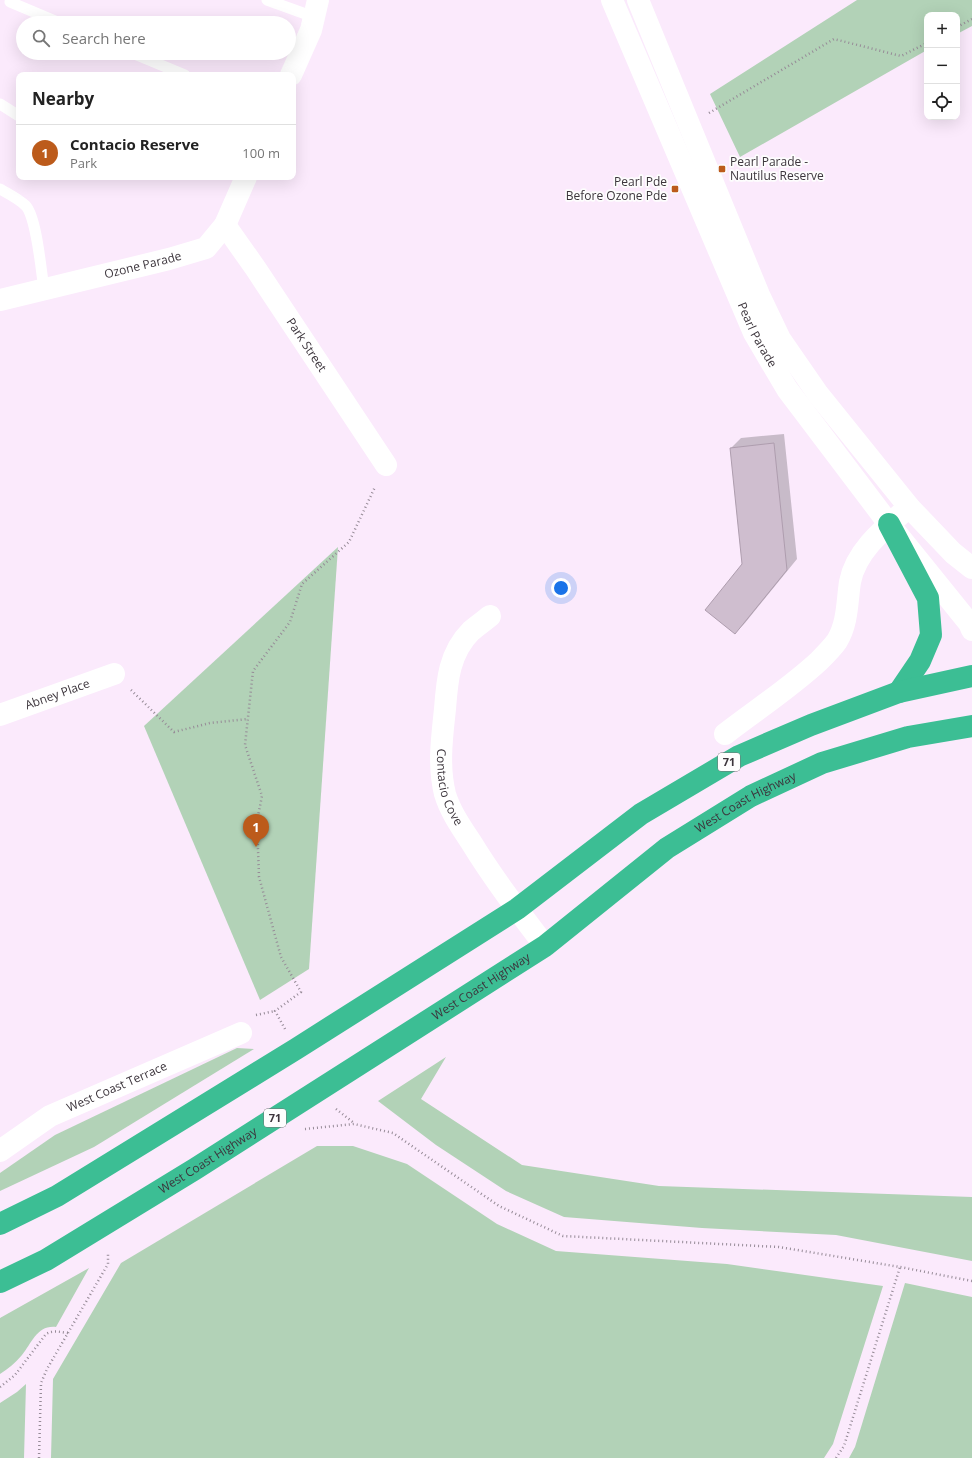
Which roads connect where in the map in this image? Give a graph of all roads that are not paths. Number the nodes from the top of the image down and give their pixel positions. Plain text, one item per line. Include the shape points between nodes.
1 (267, 0) edge
2 (612, 0) edge
3 (638, 0) edge
4 (10, 2) dead end
5 (316, 9) edge
6 (43, 16) edge
7 (149, 60) edge
8 (178, 72) edge
9 (292, 72) edge
10 (0, 104) edge
11 (16, 114) edge
12 (241, 180) edge
13 (0, 189) edge
14 (224, 225) junction
15 (44, 289) junction
16 (0, 300) edge
17 (386, 465) road end
18 (909, 507) junction
19 (888, 524) junction
20 (972, 568) edge
21 (490, 616) dead end
22 (972, 630) edge
23 (114, 674) road end
24 (972, 676) edge
25 (899, 692) junction
26 (0, 714) edge
27 (972, 726) edge
28 (725, 734) dead end
29 (517, 909) junction
30 (545, 946) junction
31 (240, 1033) dead end
32 (0, 1151) edge
33 (0, 1224) edge
34 (0, 1282) edge

1 - 5 lane
2 - 19 street, Pearl Parade via 754,333 787,389
3 - 18 street, Pearl Parade via 759,295 780,339 818,394
4 - 6 lane
5 - 9 street via 311,30
7 - 8 lane
10 - 11 lane
12 - 14 street, Ozone Parade
13 - 15 lane via 27,207 33,221
14 - 15 street, Ozone Parade via 206,248
14 - 17 street, Park Street
15 - 16 street, Ozone Parade
18 - 19 street
18 - 20 street, Pearl Parade
19 - 22 street, Pearl Parade
19 - 25 highway via 928,598 931,634 920,661
19 - 28 street via 868,546 854,568 843,629 837,641 809,670
21 - 29 street, Contacio Cove via 471,631 452,659 447,679 441,767 446,795 458,822
23 - 26 street, Abney Place
24 - 25 highway, 71
25 - 29 highway, 71 via 811,725 739,756 641,814
27 - 30 highway, West Coast Highway / 71 via 908,737 822,764 751,796 667,848
29 - 30 street, Contacio Cove
29 - 33 highway, 71 via 57,1196
30 - 34 highway, West Coast Highway / 71 via 195,1169 46,1260
31 - 32 street, West Coast Terrace via 50,1116

